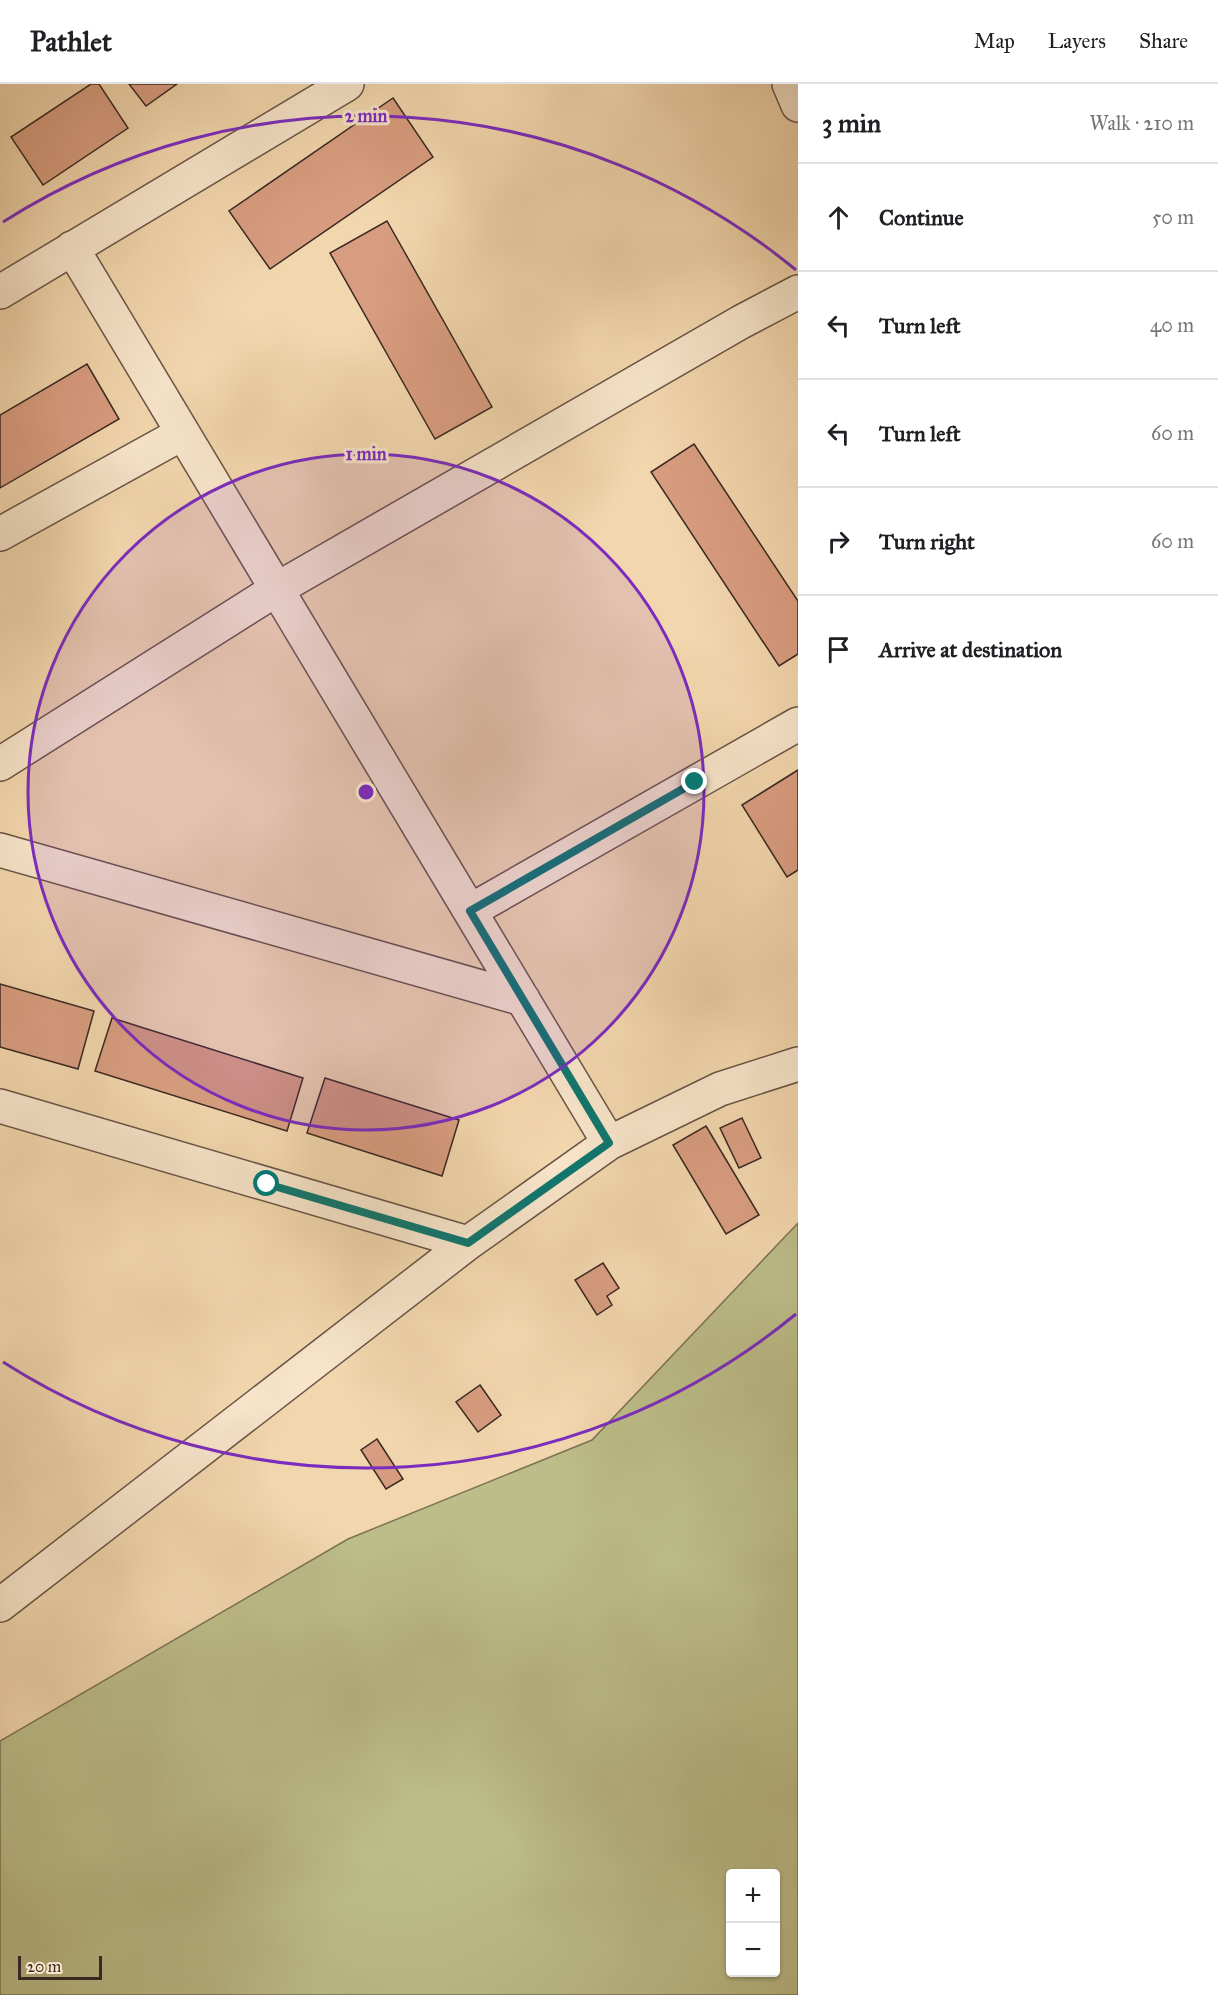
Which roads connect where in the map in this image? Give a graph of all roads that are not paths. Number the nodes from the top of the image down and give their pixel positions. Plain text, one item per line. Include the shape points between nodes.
1 (347, 84) edge
2 (789, 84) edge
3 (798, 105) edge
4 (72, 248) junction
5 (0, 292) edge
6 (798, 292) edge
7 (183, 432) junction
8 (0, 534) edge
9 (277, 589) junction
10 (798, 724) edge
11 (0, 764) edge
12 (0, 850) edge
13 (470, 911) junction
14 (523, 999) junction
15 (798, 1064) edge
16 (0, 1106) edge
17 (609, 1143) junction
18 (468, 1243) junction
19 (0, 1605) edge

1 - 4 street
2 - 3 street
4 - 5 street
4 - 7 street
6 - 9 street
7 - 8 street
7 - 9 street
9 - 11 street
9 - 13 street
10 - 13 street
12 - 14 street
13 - 14 street
14 - 17 street
15 - 17 street via 720,1089
16 - 18 street
17 - 18 street
18 - 19 street

